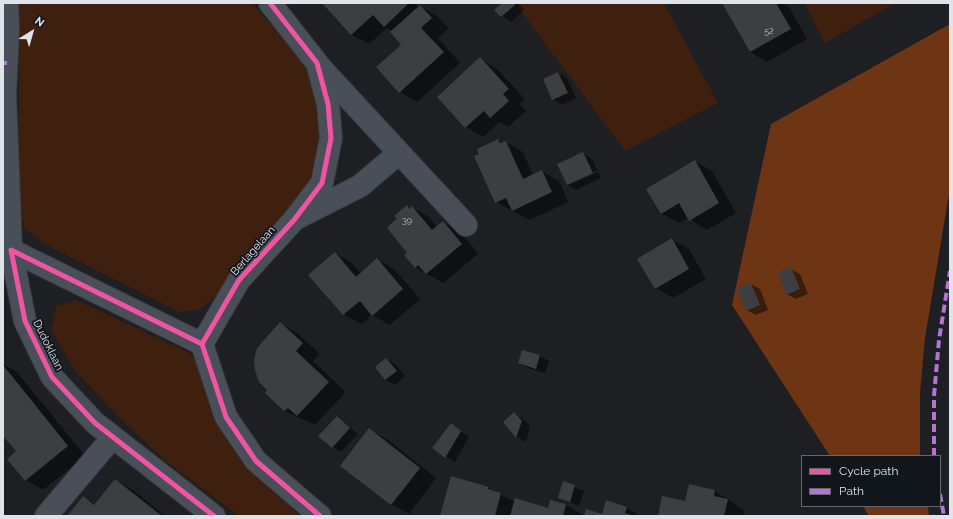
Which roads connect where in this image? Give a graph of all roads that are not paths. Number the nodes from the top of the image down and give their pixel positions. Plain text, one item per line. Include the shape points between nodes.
1 (6, 3) edge
2 (270, 3) edge
3 (317, 63) junction
4 (4, 95) edge
5 (399, 153) junction
6 (294, 220) junction
7 (466, 225) dead end
8 (11, 250) junction
9 (202, 344) junction
10 (113, 437) junction
11 (46, 516) edge
12 (214, 516) edge
13 (320, 516) edge

1 - 4 street, Dudoklaan via 8,29
2 - 3 street, Berlagelaan
3 - 5 street, Berlagelaan
3 - 6 street, Berlagelaan via 328,104 331,138 322,183
4 - 8 street, Dudoklaan
5 - 6 street, Berlagelaan via 360,186
5 - 7 street, Berlagelaan
6 - 9 street, Berlagelaan via 239,280
8 - 9 street
8 - 10 street, Dudoklaan via 25,322 52,377 95,423
9 - 13 street via 226,417 256,461
10 - 11 street
10 - 12 street, Dudoklaan

